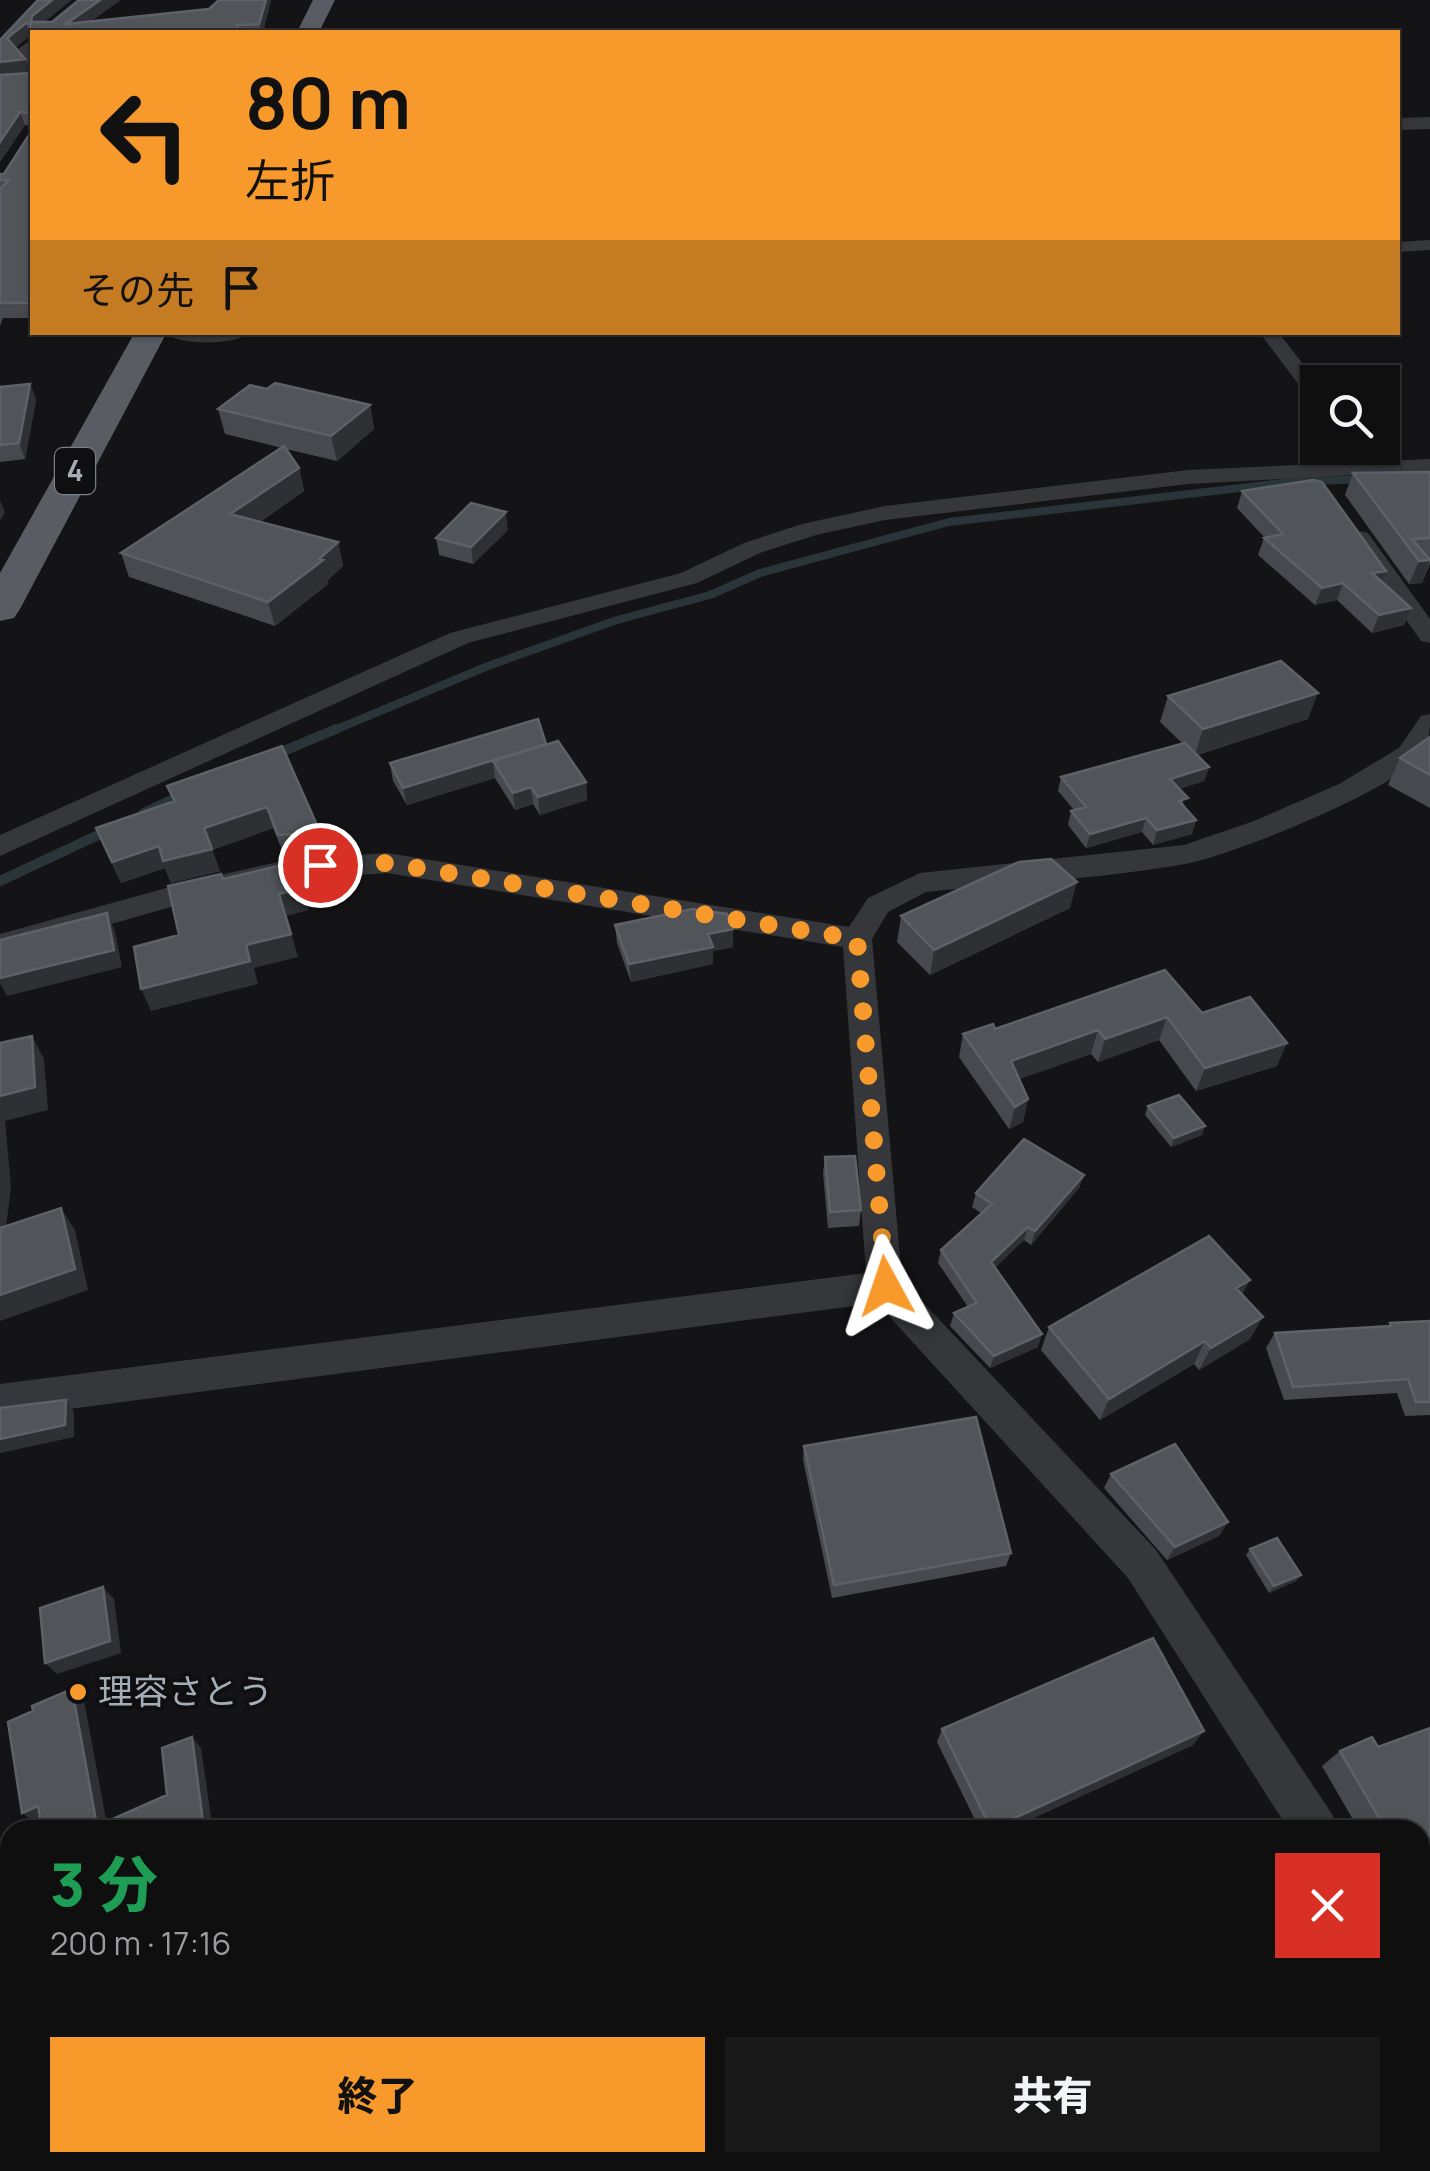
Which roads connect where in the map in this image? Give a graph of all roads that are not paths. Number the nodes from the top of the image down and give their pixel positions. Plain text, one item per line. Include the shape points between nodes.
1 (324, 0) edge
2 (309, 30) edge
3 (1430, 123) edge
4 (1400, 124) edge
5 (1430, 246) edge
6 (1400, 247) edge
7 (148, 335) edge
8 (1270, 335) edge
9 (1300, 374) edge
10 (1430, 465) edge
11 (1370, 466) joint
12 (1345, 518) edge
13 (0, 609) edge
14 (1430, 636) edge
15 (1430, 722) edge
16 (0, 846) edge
17 (857, 939) junction
18 (0, 945) edge
19 (886, 1286) junction
20 (0, 1401) edge
21 (1309, 1820) edge

1 - 2 highway
3 - 4 street
5 - 6 street
7 - 13 highway, 4
8 - 9 street
10 - 11 street
11 - 16 street via 1317,478 1188,477 885,513 810,529 633,596 460,638
12 - 14 street
15 - 17 street via 1408,754 1349,790 1264,828 1186,854 920,883 878,906
17 - 18 street via 387,863 287,870
17 - 19 street
19 - 20 street
19 - 21 street via 1142,1564

